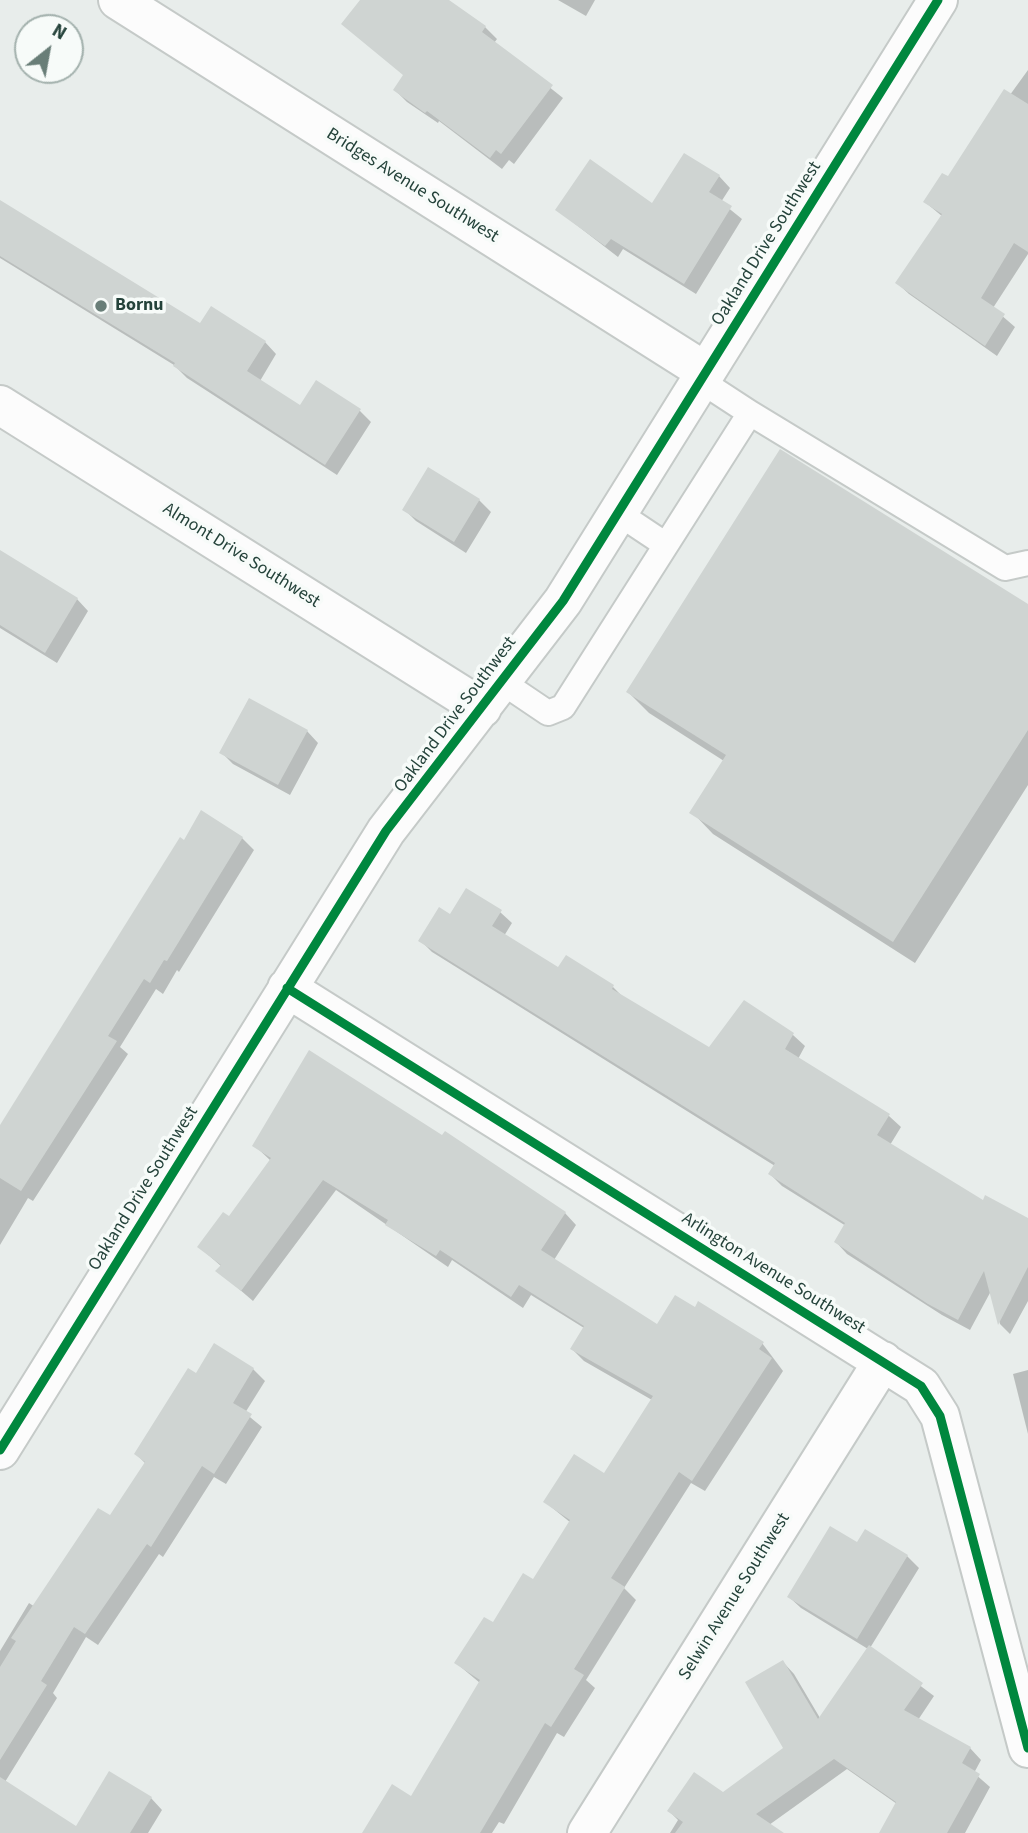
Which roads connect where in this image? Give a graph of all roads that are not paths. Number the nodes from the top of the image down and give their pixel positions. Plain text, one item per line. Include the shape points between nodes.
1 (118, 0) edge
2 (938, 0) edge
3 (703, 376) junction
4 (0, 405) edge
5 (750, 413) junction
6 (618, 513) junction
7 (666, 545) junction
8 (1028, 563) edge
9 (492, 695) junction
10 (288, 988) junction
11 (883, 1361) junction
12 (0, 1450) edge
13 (1028, 1748) edge
14 (587, 1833) edge

1 - 3 street, Bridges Avenue Southwest
2 - 3 street, Oakland Drive Southwest
3 - 5 lane
3 - 6 street, Oakland Drive Southwest
4 - 9 street, Almont Drive Southwest
5 - 7 lane
5 - 8 lane via 1005,568
6 - 7 lane
6 - 9 street, Oakland Drive Southwest via 563,601
7 - 9 lane via 563,707 548,713
9 - 10 street, Oakland Drive Southwest via 386,831
10 - 11 street, Arlington Avenue Southwest
10 - 12 street, Oakland Drive Southwest
11 - 13 street, Arlington Avenue Southwest via 921,1386 940,1416
11 - 14 street, Selwin Avenue Southwest

